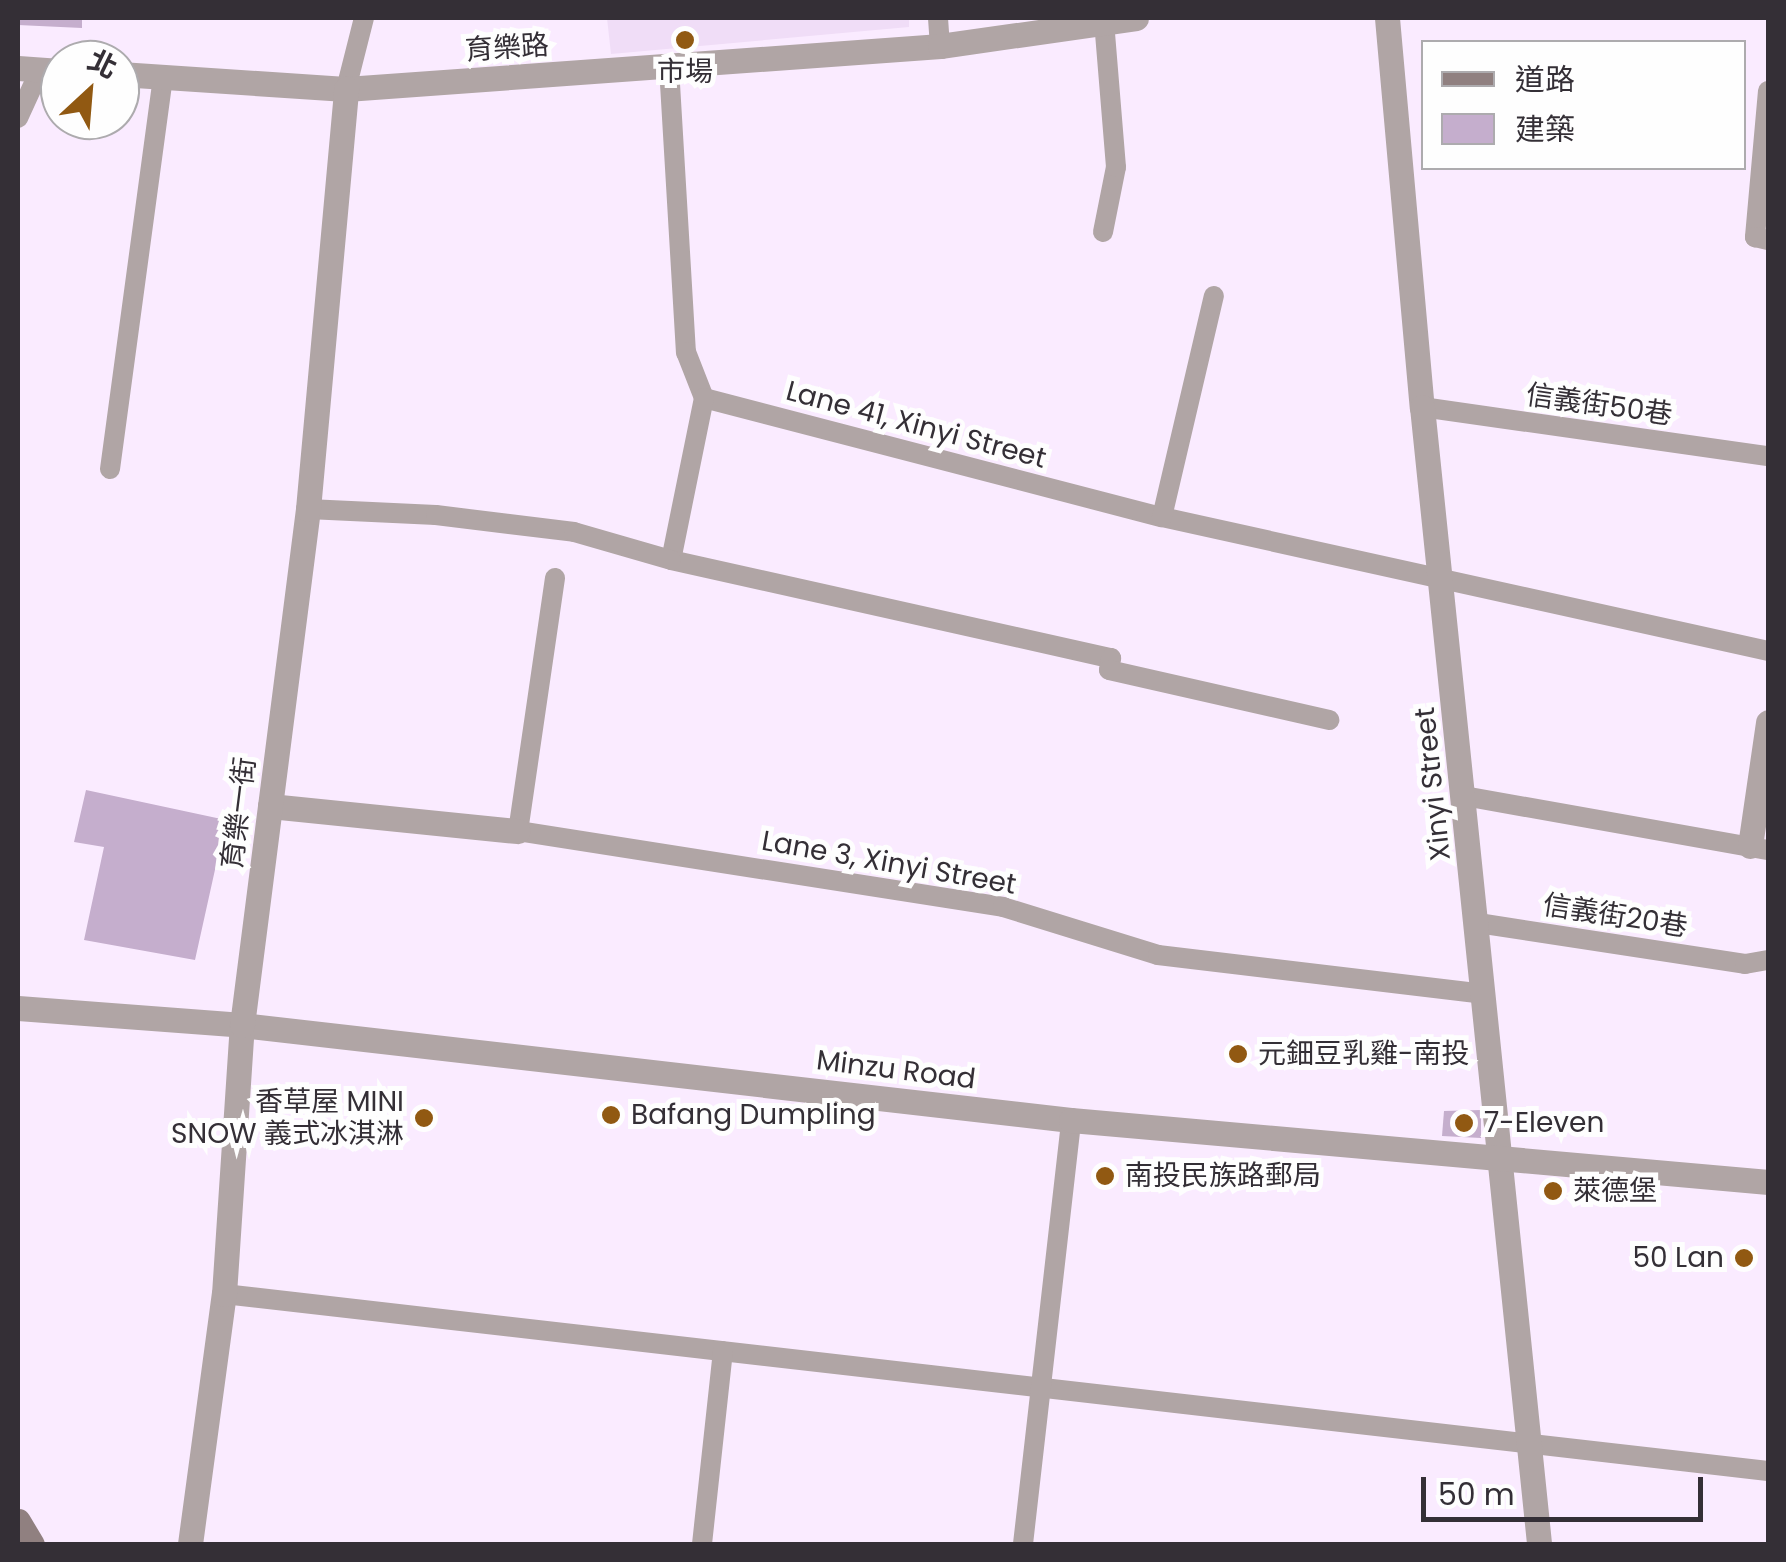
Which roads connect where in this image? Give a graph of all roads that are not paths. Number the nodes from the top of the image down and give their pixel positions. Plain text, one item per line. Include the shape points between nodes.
1 (364, 18) edge
2 (938, 18) edge
3 (1136, 18) edge
4 (1388, 18) edge
5 (1104, 21) junction
6 (940, 46) junction
7 (669, 67) junction
8 (39, 70) edge
9 (140, 75) edge
10 (163, 76) junction
11 (346, 89) junction
12 (1768, 92) edge
13 (18, 118) edge
14 (1103, 232) dead end
15 (1768, 240) edge
16 (1214, 296) dead end
17 (704, 398) junction
18 (1422, 407) junction
19 (1768, 456) edge
20 (110, 469) dead end
21 (308, 509) junction
22 (1162, 517) junction
23 (671, 560) junction
24 (555, 578) dead end
25 (1442, 580) junction
26 (1768, 651) edge
27 (1328, 720) dead end
28 (1768, 722) edge
29 (1464, 796) junction
30 (270, 806) junction
31 (518, 831) junction
32 (1759, 848) edge
33 (1478, 923) junction
34 (1768, 960) edge
35 (1486, 994) junction
36 (18, 1008) edge
37 (242, 1025) junction
38 (1071, 1120) junction
39 (1500, 1159) junction
40 (1768, 1182) edge
41 (224, 1294) junction
42 (724, 1351) junction
43 (1040, 1387) junction
44 (1528, 1442) junction
45 (1768, 1471) edge
46 (18, 1521) edge
47 (32, 1544) edge
48 (190, 1544) edge
49 (702, 1544) edge
50 (1023, 1544) edge
51 (1540, 1544) edge

1 - 11 lane
2 - 6 lane
3 - 5 street, 育樂路
4 - 18 street, Xinyi Street
5 - 6 street, 育樂路
5 - 14 lane via 1116,167
6 - 7 street, 育樂路
7 - 11 street, 育樂路
7 - 17 lane via 686,352
8 - 13 lane
9 - 10 street, 育樂路
10 - 11 street, 育樂路
10 - 20 lane
11 - 21 street, 育樂一街
12 - 15 lane via 1755,237
16 - 22 lane
17 - 22 lane, Lane 41, Xinyi Street
17 - 23 lane
18 - 19 lane, 信義街50巷
18 - 25 street, Xinyi Street
21 - 23 lane via 436,515 574,532
21 - 30 street, 育樂一街
22 - 25 lane, Lane 41, Xinyi Street
23 - 27 lane via 1111,658 1108,670
24 - 31 lane
25 - 26 lane, Lane 41, Xinyi Street
25 - 29 street, Xinyi Street
28 - 32 street
29 - 32 lane
29 - 33 street, Xinyi Street
30 - 31 street
30 - 37 street, 育樂一街
31 - 35 lane, Lane 3, Xinyi Street via 1003,907 1158,955
33 - 34 lane, 信義街20巷 via 1745,964
33 - 35 street, Xinyi Street
35 - 39 street, Xinyi Street
36 - 37 street, Minzu Road
37 - 38 street, Minzu Road
37 - 41 street, 育樂一街
38 - 39 street, Minzu Road
38 - 43 lane
39 - 40 street, Minzu Road
39 - 44 street, Xinyi Street
41 - 42 lane
41 - 48 street, 育樂一街
42 - 43 lane
42 - 49 lane
43 - 44 lane
43 - 50 lane
44 - 45 lane
44 - 51 street, Xinyi Street
46 - 47 main road

